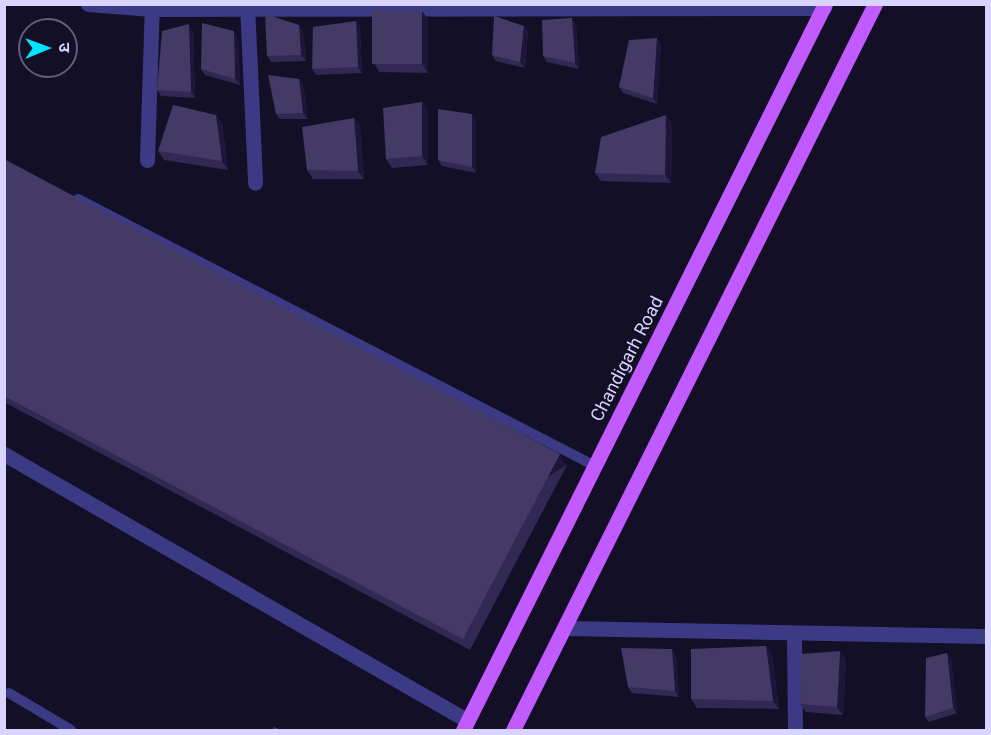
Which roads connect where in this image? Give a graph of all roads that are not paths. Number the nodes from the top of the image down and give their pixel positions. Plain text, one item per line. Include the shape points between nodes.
1 (88, 4) edge
2 (875, 4) edge
3 (345, 6) edge
4 (456, 6) edge
5 (824, 6) edge
6 (152, 7) edge
7 (247, 7) edge
8 (574, 7) edge
9 (147, 160) dead end
10 (255, 183) dead end
11 (70, 194) edge
12 (4, 454) edge
13 (595, 466) junction
14 (565, 628) junction
15 (795, 635) junction
16 (987, 636) edge
17 (9, 693) dead end
18 (466, 726) edge
19 (71, 730) edge
20 (513, 730) edge
21 (795, 730) edge

1 - 6 street
2 - 14 main road
3 - 4 street
3 - 7 street
4 - 8 street
5 - 8 street
5 - 13 main road, Chandigarh Road
6 - 7 street
6 - 9 street
7 - 10 street
11 - 13 lane
12 - 18 street
13 - 18 main road, Chandigarh Road
14 - 15 street
14 - 20 main road
15 - 16 street
15 - 21 street
17 - 19 lane

